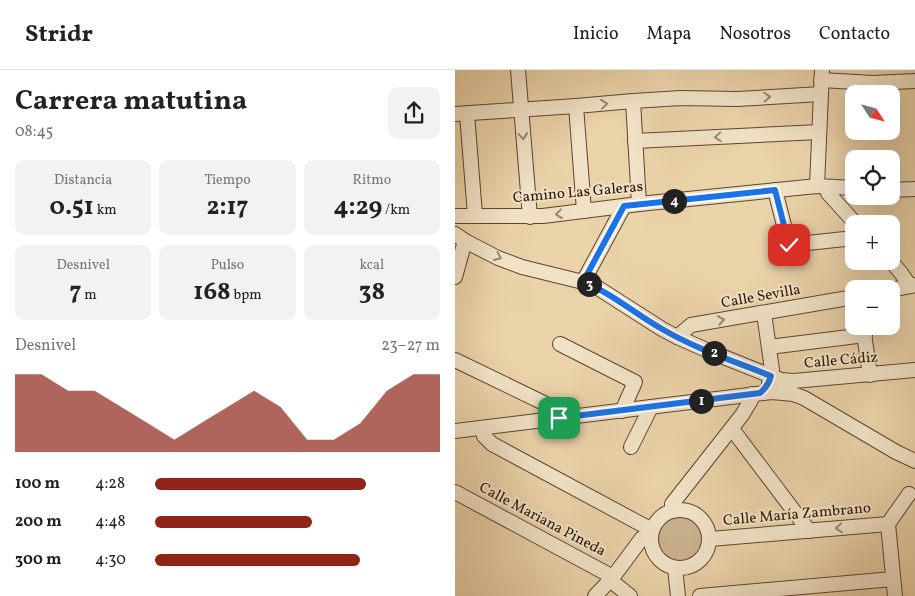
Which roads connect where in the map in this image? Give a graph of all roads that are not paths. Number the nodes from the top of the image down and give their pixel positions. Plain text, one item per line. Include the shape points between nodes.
1 (518, 70) edge
2 (914, 78) edge
3 (821, 82) edge
4 (633, 101) junction
5 (576, 106) junction
6 (521, 110) junction
7 (461, 114) edge
8 (819, 132) junction
9 (635, 141) junction
10 (822, 187) junction
11 (845, 188) edge
12 (915, 189) edge
13 (775, 190) junction
14 (900, 190) edge
15 (639, 204) junction
16 (624, 206) junction
17 (584, 211) junction
18 (848, 215) edge
19 (455, 216) edge
20 (475, 216) junction
21 (530, 217) junction
22 (460, 238) edge
23 (845, 239) edge
24 (898, 270) edge
25 (455, 277) edge
26 (583, 282) junction
27 (913, 285) edge
28 (900, 288) edge
29 (845, 299) edge
30 (764, 313) junction
31 (845, 334) edge
32 (865, 335) edge
33 (677, 337) junction
34 (560, 344) dead end
35 (769, 347) junction
36 (455, 360) edge
37 (915, 370) edge
38 (870, 375) junction
39 (776, 378) junction
40 (808, 380) junction
41 (756, 394) junction
42 (799, 396) junction
43 (728, 398) junction
44 (651, 407) junction
45 (622, 411) junction
46 (742, 415) junction
47 (559, 418) junction
48 (482, 428) junction
49 (732, 429) junction
50 (455, 431) edge
51 (631, 447) dead end
52 (915, 461) edge
53 (455, 492) edge
54 (909, 494) dead end
55 (673, 510) junction
56 (888, 524) junction
57 (809, 531) junction
58 (651, 534) junction
59 (710, 539) junction
60 (675, 568) junction
61 (611, 579) junction
62 (893, 579) junction
63 (595, 596) edge
64 (630, 596) edge
65 (677, 596) edge
66 (700, 596) edge
67 (895, 596) edge

1 - 6 street
2 - 3 street via 873,83
4 -> 3 street via 737,99
3 - 8 street
5 -> 4 street
4 - 9 street
5 - 6 street
5 - 17 street
6 - 7 street
6 -> 21 street
7 - 20 street
8 -> 9 street
8 - 10 street
9 - 15 street
10 - 11 street, Camino Las Galeras
10 - 13 street, Camino Las Galeras
10 - 18 street
12 - 14 street
13 - 15 street, Camino Las Galeras
13 - 23 street via 789,245
15 - 16 street, Camino Las Galeras
16 - 17 street, Camino Las Galeras
16 - 26 street
17 -> 21 street, Camino Las Galeras
19 - 20 street, Camino Las Galeras
20 - 21 street, Camino Las Galeras
22 - 25 street
22 -> 26 street via 522,267
24 - 27 street
26 - 33 street
27 - 28 street
29 - 30 street, Calle Sevilla
33 -> 30 street, Calle Sevilla via 691,325
30 - 35 street
31 - 35 street
32 - 38 street
33 - 39 street
34 - 45 street via 635,382
35 - 39 street
36 - 47 street via 552,407
37 - 38 street, Calle Cádiz
38 - 40 street, Calle Cádiz
39 - 40 street, Calle Cádiz
39 - 41 street
39 - 42 street
40 - 42 street via 802,383
41 - 42 street via 772,392
41 - 43 street
41 - 46 street
42 - 52 street
43 - 44 street
43 - 46 street
44 - 45 street
44 - 51 street
45 - 47 street
46 - 49 street
47 - 48 street
48 - 50 street
48 - 58 street via 484,436 492,444
49 - 55 street via 672,504
49 - 57 street
53 - 61 street, Calle Mariana Pineda
54 - 56 street, Calle María Zambrano
55 - 58 street via 657,521
55 - 59 street via 690,510 697,514 707,526
56 -> 57 street, Calle María Zambrano
56 - 62 street, Calle María Zambrano
57 - 59 street, Calle María Zambrano
58 - 60 street via 655,554
58 - 61 street via 643,538
59 - 60 street via 709,547 699,562
60 - 65 street
61 - 63 street
61 - 64 street, Calle Mariana Pineda
62 - 66 street
62 - 67 street, Calle María Zambrano

